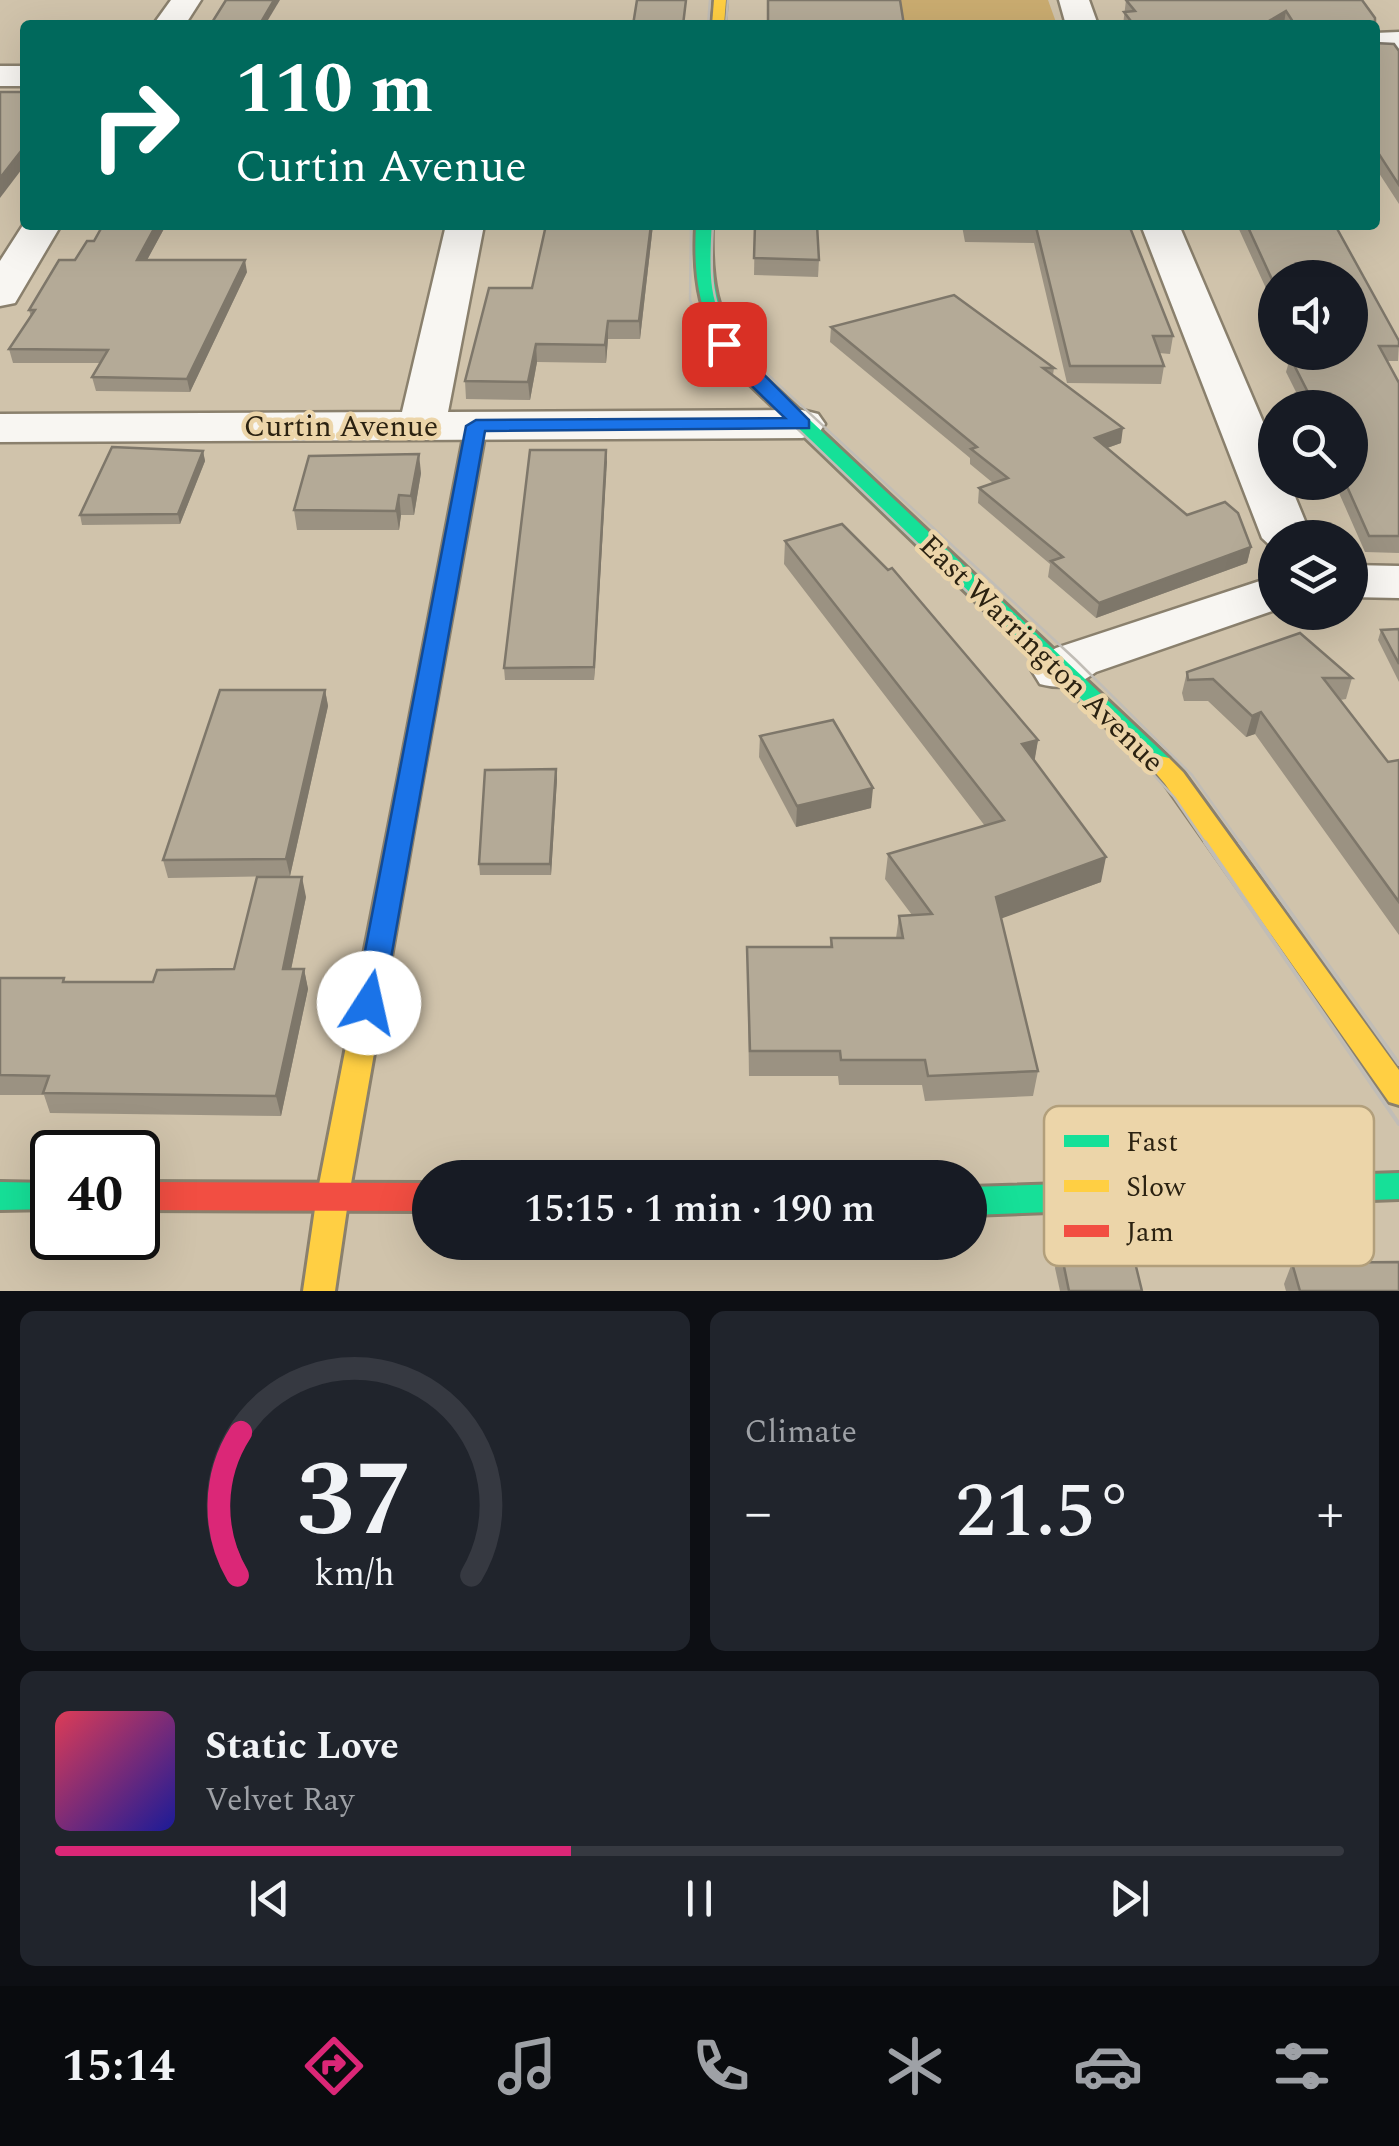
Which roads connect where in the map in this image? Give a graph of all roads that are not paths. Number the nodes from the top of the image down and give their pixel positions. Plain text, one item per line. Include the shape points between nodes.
1 (39, 230) edge
2 (464, 230) edge
3 (704, 230) edge
4 (1162, 230) edge
5 (0, 294) edge
6 (802, 424) junction
7 (422, 426) junction
8 (476, 426) junction
9 (0, 428) edge
10 (1281, 520) edge
11 (1368, 582) edge
12 (1399, 582) edge
13 (1258, 598) edge
14 (1060, 671) junction
15 (1399, 1093) edge
16 (1399, 1186) edge
17 (1374, 1187) edge
18 (333, 1195) junction
19 (0, 1196) edge
20 (30, 1196) edge
21 (160, 1196) edge
22 (412, 1196) edge
23 (1044, 1198) edge
24 (987, 1200) edge
25 (319, 1291) edge

1 - 5 street
2 - 7 street
3 - 6 main road, East Warrington Avenue via 699,293 710,324 738,363
4 - 10 street
6 - 8 street, Curtin Avenue
6 - 14 main road, East Warrington Avenue
7 - 8 street, Curtin Avenue
7 - 9 street, Curtin Avenue
8 - 18 main road
11 - 12 street
13 - 14 street
14 - 15 main road, East Warrington Avenue via 1174,778
16 - 17 main road
18 - 21 main road
18 - 22 main road
18 - 25 main road
19 - 20 main road
23 - 24 main road

